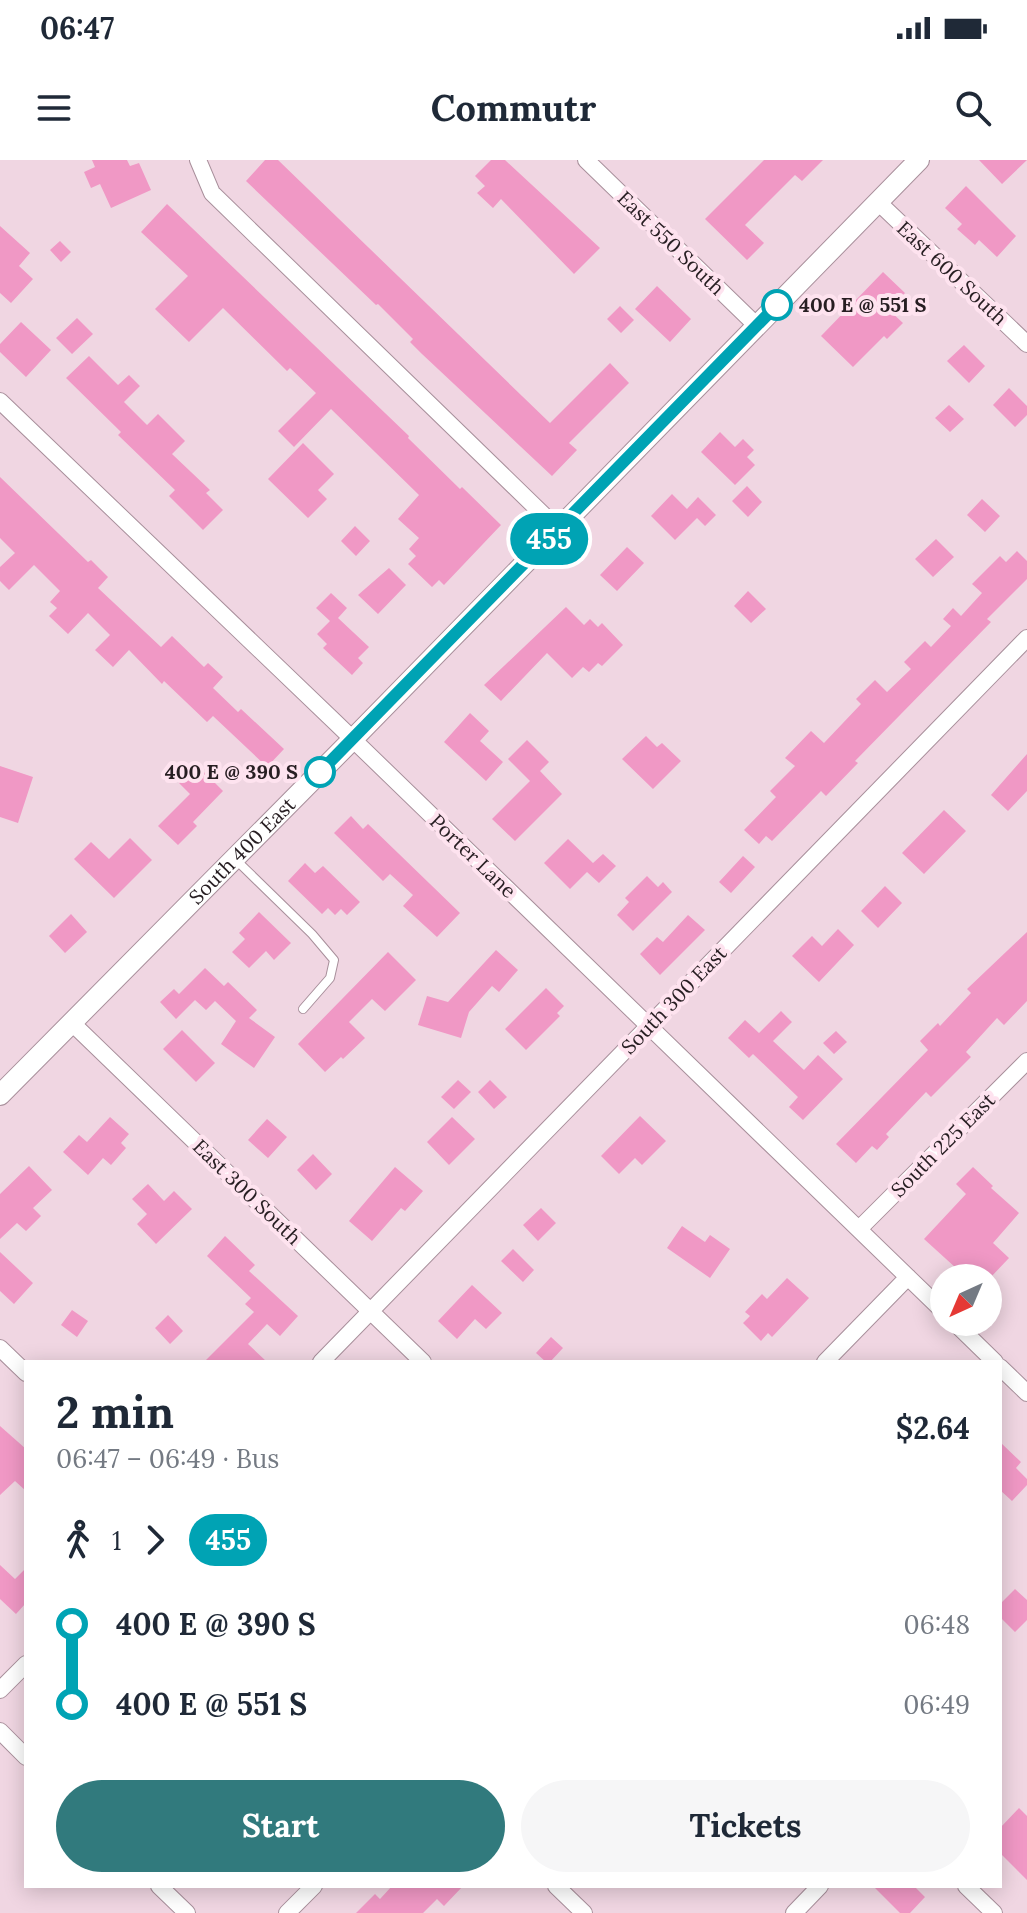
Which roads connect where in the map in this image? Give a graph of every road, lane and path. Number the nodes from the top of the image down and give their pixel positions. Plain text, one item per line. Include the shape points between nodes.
1 (198, 160) edge
2 (586, 160) edge
3 (919, 160) edge
4 (878, 202) junction
5 (757, 326) junction
6 (1027, 344) edge
7 (0, 401) edge
8 (558, 529) junction
9 (1027, 638) edge
10 (353, 739) junction
11 (234, 858) junction
12 (303, 1009) dead end
13 (71, 1022) junction
14 (649, 1026) junction
15 (1027, 1061) edge
16 (0, 1095) edge
17 (859, 1229) junction
18 (908, 1277) junction
19 (930, 1298) edge
20 (370, 1311) junction
21 (968, 1336) edge
22 (0, 1348) edge
23 (323, 1360) edge
24 (421, 1360) edge
25 (827, 1360) edge
26 (993, 1360) edge
27 (1002, 1369) edge
28 (24, 1371) edge
29 (1027, 1393) edge
30 (24, 1666) edge
31 (0, 1690) edge
32 (0, 1731) edge
33 (24, 1755) edge
34 (161, 1888) edge
35 (312, 1888) edge
36 (558, 1888) edge
37 (818, 1888) edge
38 (968, 1888) edge
39 (187, 1913) edge
40 (287, 1913) edge
41 (584, 1913) edge
42 (794, 1913) edge
43 (994, 1913) edge

1 - 8 street via 212,193
2 - 5 street, East 550 South
3 - 4 street, South 400 East
4 - 5 street, South 400 East
4 - 6 street, East 600 South
5 - 8 street, South 400 East
7 - 10 street, Porter Lane
8 - 10 street, South 400 East
9 - 14 street, South 300 East
10 - 11 street, South 400 East
10 - 14 street, Porter Lane
11 - 12 lane via 334,960 330,978
11 - 13 street, South 400 East
13 - 16 street, South 400 East
13 - 20 street, East 300 South
14 - 17 street, Porter Lane
14 - 20 street, South 300 East
15 - 17 street, South 225 East
17 - 18 street, Porter Lane
18 - 19 street, Porter Lane
18 - 25 street
20 - 23 street, South 300 East
20 - 24 street, East 300 South
21 - 26 street
22 - 28 street
27 - 29 street
30 - 31 street
32 - 33 street
34 - 39 street
35 - 40 street
36 - 41 street
37 - 42 street
38 - 43 street

